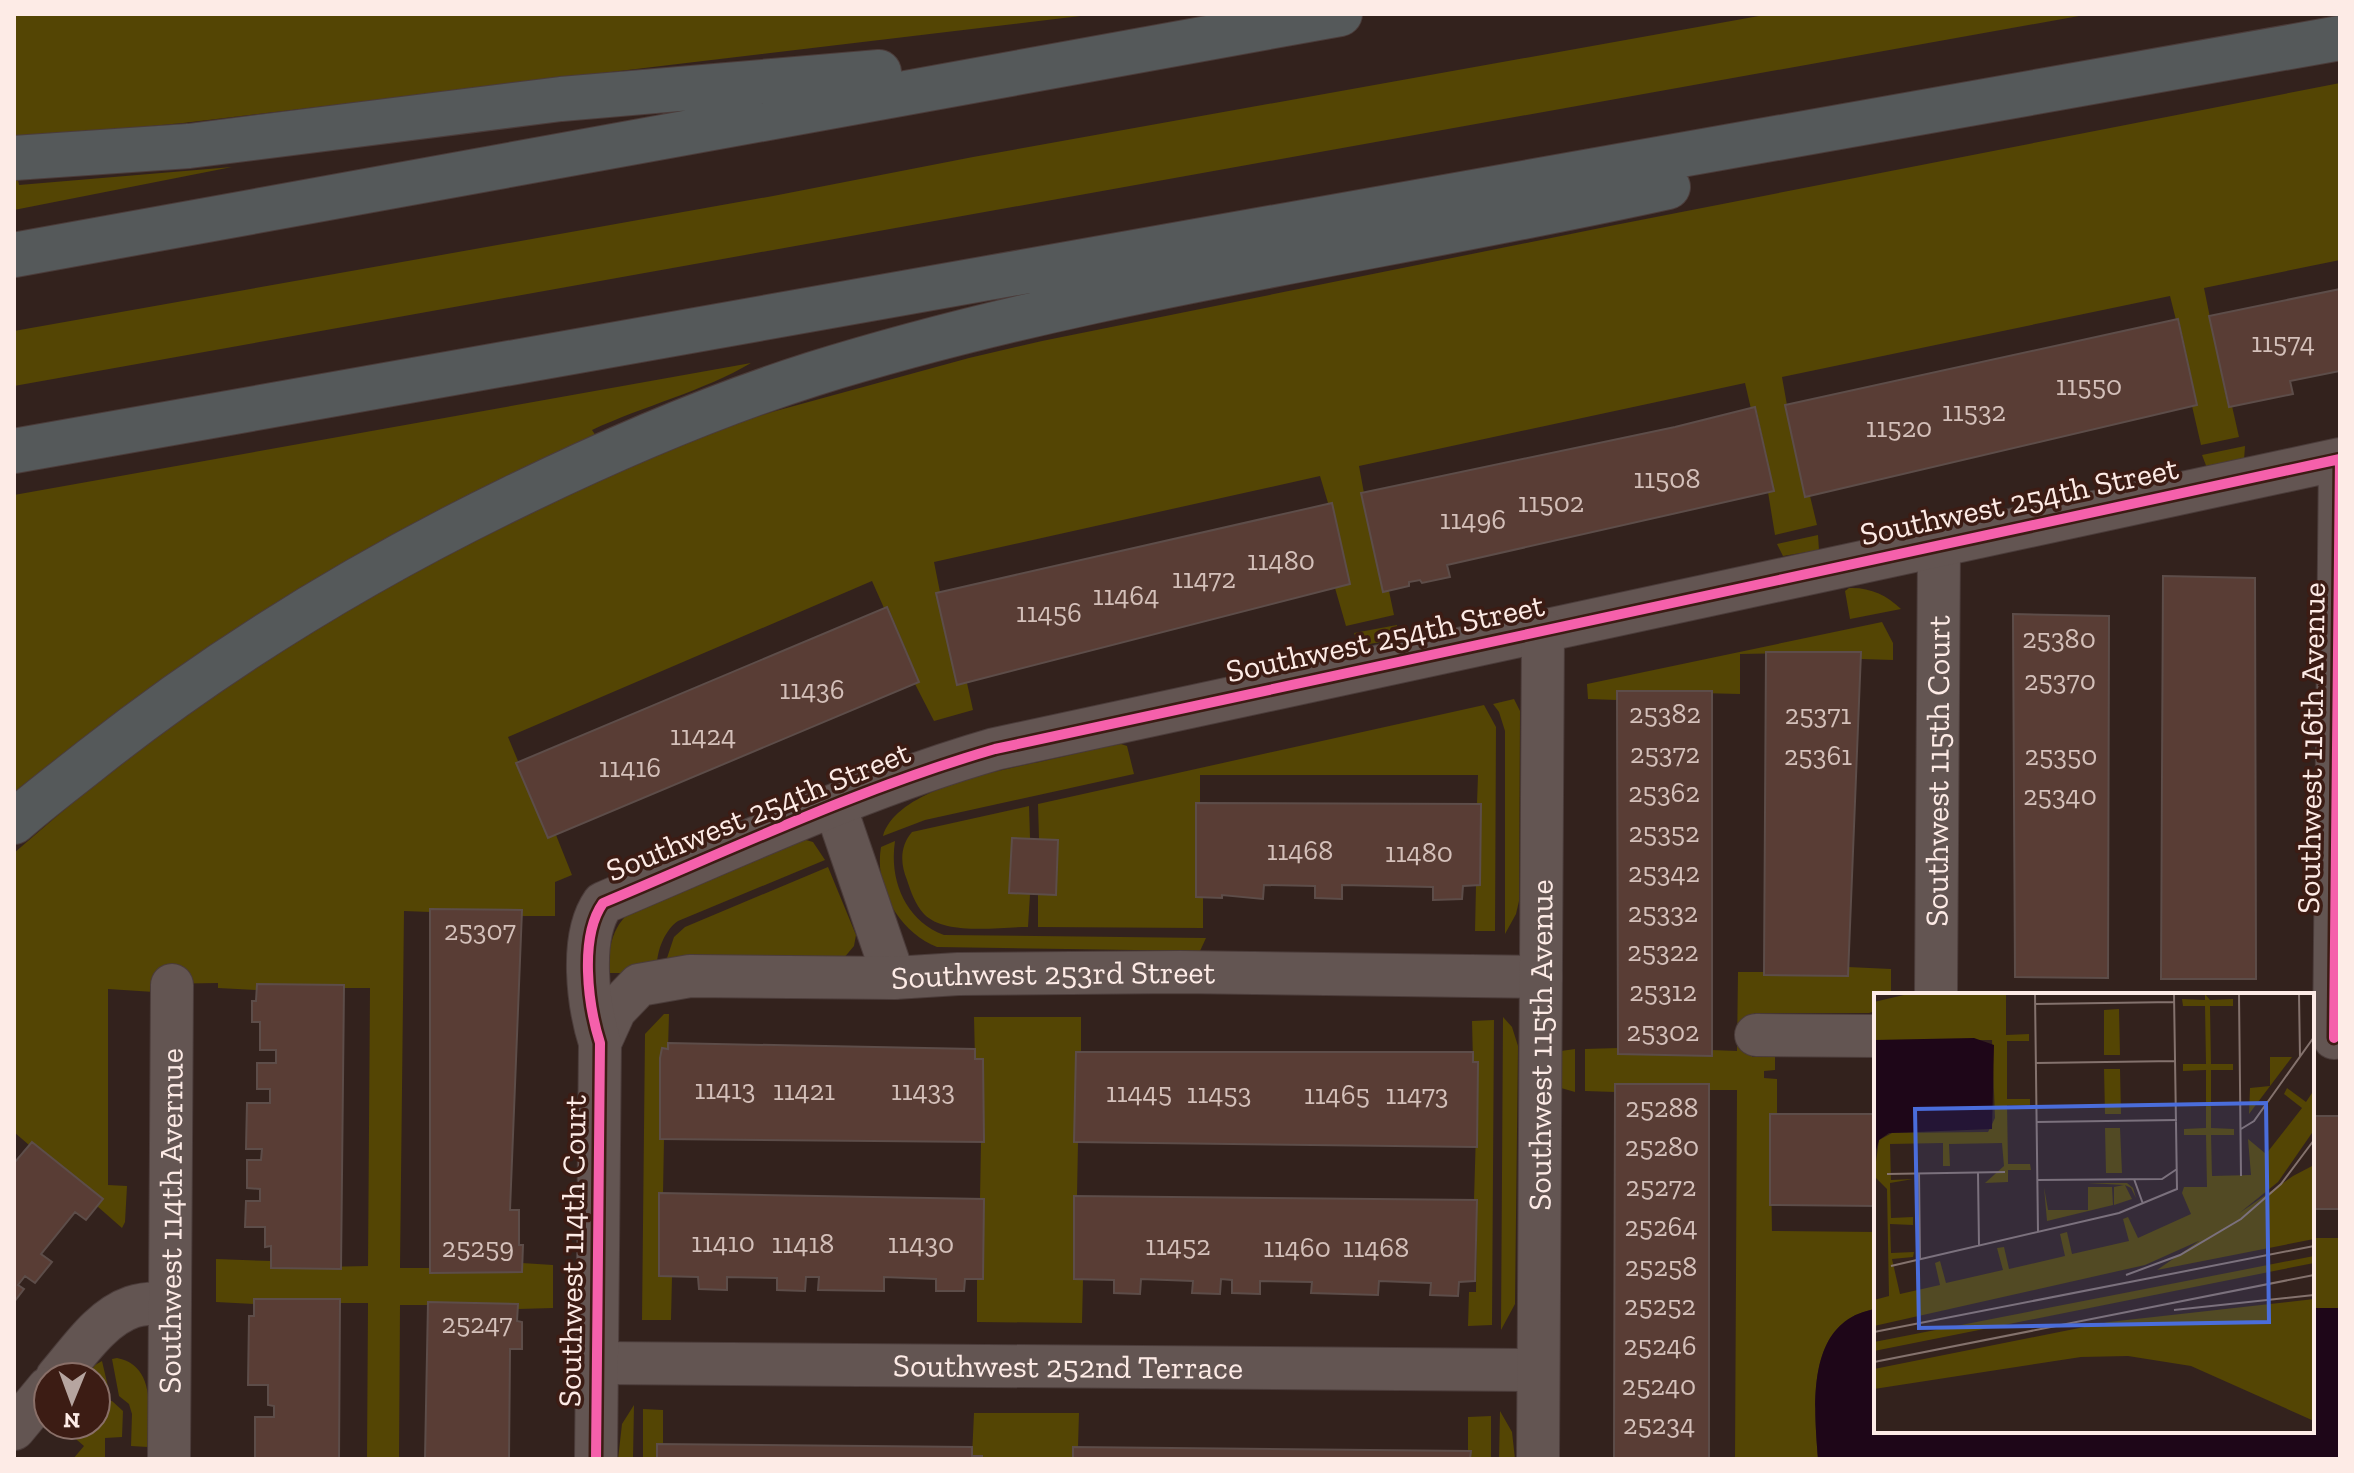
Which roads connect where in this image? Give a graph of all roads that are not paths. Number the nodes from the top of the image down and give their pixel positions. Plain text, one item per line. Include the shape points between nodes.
1 (1340, 14) edge
2 (2340, 38) edge
3 (1145, 49) junction
4 (2189, 65) junction
5 (14, 158) edge
6 (14, 255) edge
7 (14, 451) edge
8 (2340, 459) edge
9 (1939, 545) junction
10 (1543, 631) junction
11 (835, 806) junction
12 (14, 822) edge
13 (1541, 977) junction
14 (894, 978) junction
15 (172, 985) dead end
16 (1936, 993) edge
17 (1756, 1035) dead end
18 (1874, 1036) edge
19 (2329, 1038) edge
20 (600, 1043) junction
21 (170, 1302) junction
22 (70, 1361) edge
23 (596, 1363) junction
24 (1538, 1370) junction
25 (32, 1407) edge
26 (14, 1429) edge
27 (169, 1459) edge
28 (596, 1459) edge
29 (1538, 1459) edge

1 - 3 highway
2 - 4 highway
3 - 5 highway via 561,99 189,146
3 - 6 highway
4 - 7 highway
4 - 12 highway via 1626,197 1061,309 811,375 653,432 393,558 179,692
8 - 9 street, Southwest 254th Street
8 - 19 street, Southwest 116th Avenue
9 - 10 street, Southwest 254th Street
9 - 16 street, Southwest 115th Court
10 - 11 street, Southwest 254th Street via 995,749
10 - 13 street, Southwest 115th Avenue
11 - 14 street, Southwest 254th Street
11 - 20 street, Southwest 254th Street via 603,903 591,926 589,974
13 - 14 street, Southwest 253rd Street via 1180,972
13 - 24 street, Southwest 115th Avenue
14 - 20 street, Southwest 253rd Street via 705,975 639,985 615,1010
15 - 21 street, Southwest 114th Avernue
17 - 18 street
20 - 23 street, Southwest 114th Court
21 - 22 street via 119,1314
21 - 27 street, Southwest 114th Avernue
23 - 24 street, Southwest 252nd Terrace
23 - 28 street, Southwest 114th Court
24 - 29 street, Southwest 115th Avenue
25 - 26 street

